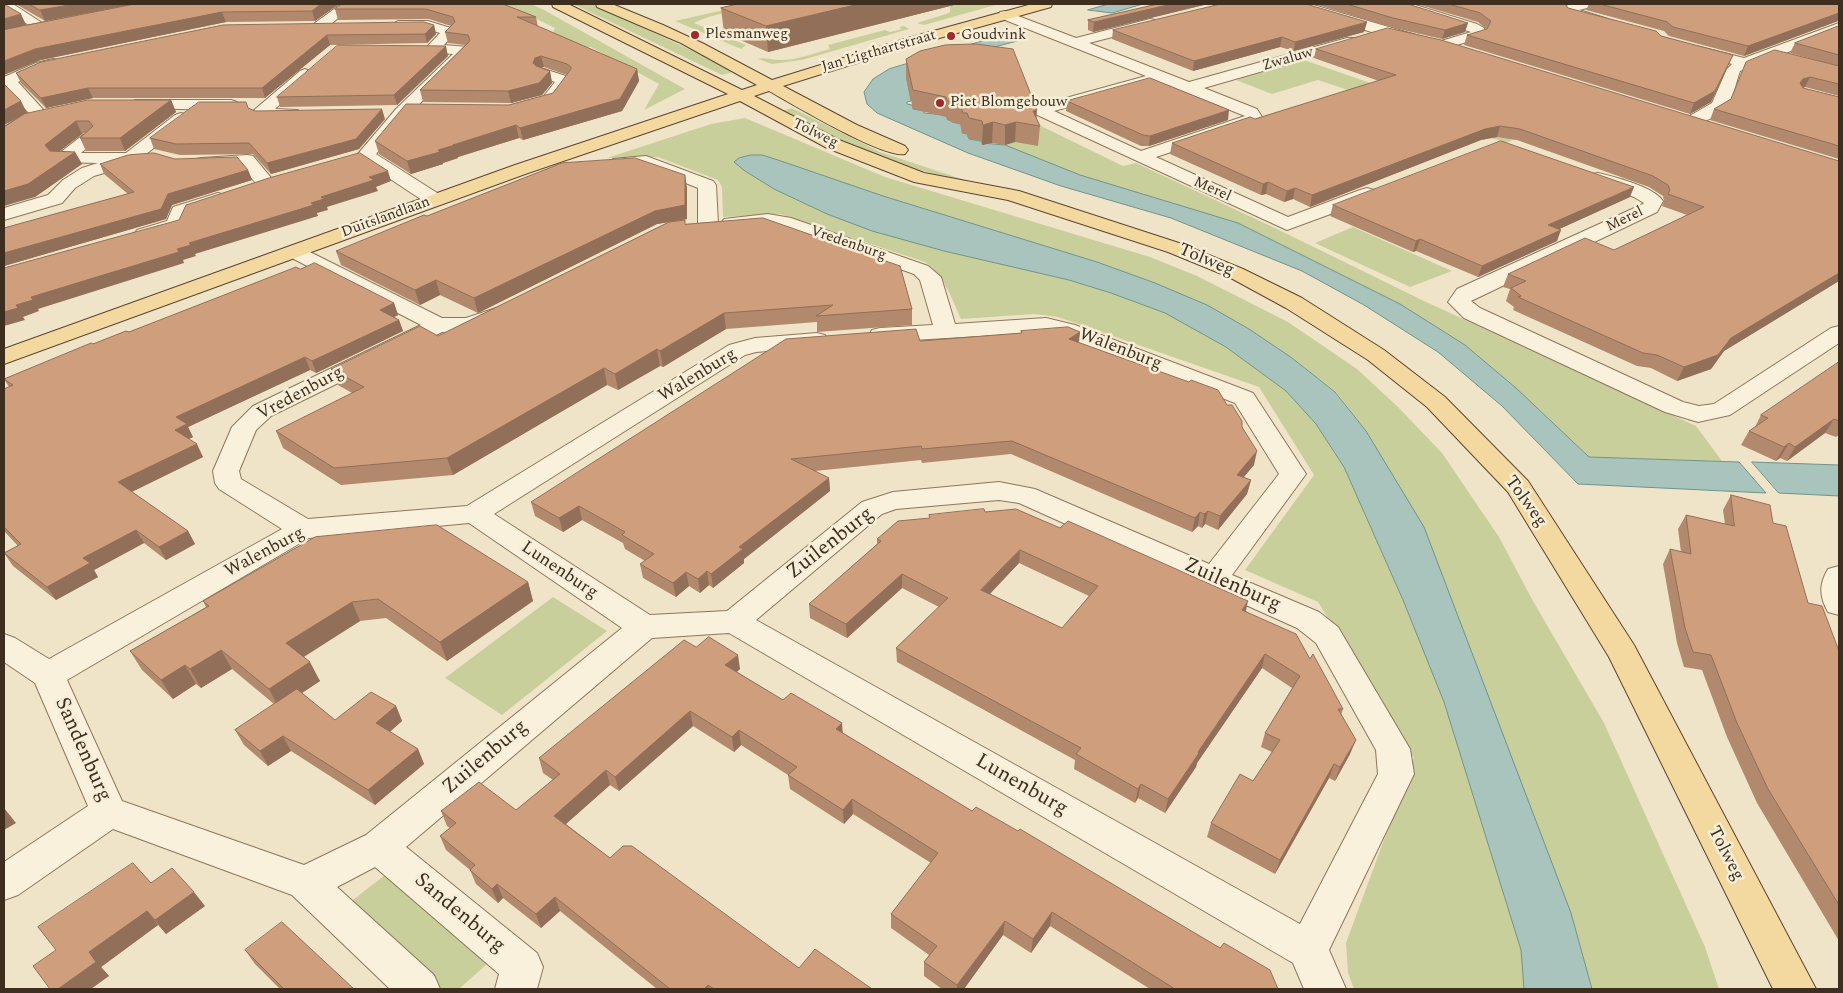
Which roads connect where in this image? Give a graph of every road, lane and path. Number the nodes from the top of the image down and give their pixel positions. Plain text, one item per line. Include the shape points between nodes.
1 (4, 4) edge
2 (349, 4) edge
3 (558, 4) edge
4 (602, 4) edge
5 (1046, 4) edge
6 (1297, 4) edge
7 (1399, 4) edge
8 (1586, 4) edge
9 (1005, 15) junction
10 (1161, 21) edge
11 (61, 24) edge
12 (1612, 24) edge
13 (302, 26) edge
14 (320, 26) junction
15 (349, 26) edge
16 (379, 26) edge
17 (1839, 27) edge
18 (42, 28) junction
19 (23, 32) edge
20 (1386, 32) junction
21 (1076, 42) junction
22 (1443, 45) junction
23 (1681, 46) edge
24 (413, 49) edge
25 (432, 49) junction
26 (1470, 54) edge
27 (1771, 54) junction
28 (70, 60) edge
29 (1796, 61) edge
30 (1745, 63) junction
31 (314, 67) edge
32 (544, 73) edge
33 (1160, 76) junction
34 (6, 82) edge
35 (770, 86) junction
36 (1190, 87) junction
37 (741, 95) junction
38 (121, 105) edge
39 (198, 105) junction
40 (267, 105) junction
41 (521, 107) edge
42 (427, 109) edge
43 (404, 111) junction
44 (59, 112) edge
45 (306, 113) edge
46 (383, 113) dead end
47 (1673, 115) edge
48 (42, 116) junction
49 (1692, 121) junction
50 (1710, 126) edge
51 (4, 134) edge
52 (90, 139) edge
53 (911, 155) dead end
54 (160, 156) edge
55 (1139, 157) junction
56 (130, 158) junction
57 (187, 162) edge
58 (930, 162) dead end
59 (619, 163) edge
60 (1584, 173) edge
61 (1388, 186) edge
62 (1023, 198) junction
63 (435, 200) junction
64 (4, 214) edge
65 (129, 239) edge
66 (295, 252) junction
67 (511, 307) edge
68 (438, 325) junction
69 (946, 330) junction
70 (1839, 333) edge
71 (4, 358) edge
72 (474, 514) junction
73 (303, 529) junction
74 (1839, 576) edge
75 (1214, 578) junction
76 (1839, 604) edge
77 (734, 622) junction
78 (644, 627) junction
79 (4, 646) edge
80 (48, 675) junction
81 (109, 812) junction
82 (379, 847) junction
83 (4, 883) edge
84 (306, 883) junction
85 (1308, 950) junction
86 (420, 989) edge
87 (516, 989) edge
88 (1325, 989) edge
89 (1795, 989) edge

1 - 18 street
2 - 14 street
3 - 37 main road
4 - 35 main road via 710,53
5 - 9 main road, Jan Ligthartstraat
6 - 20 street
7 - 22 street via 1479,31 1479,34
8 - 12 street via 1570,9 1570,12
9 - 21 street
9 - 35 main road, Jan Ligthartstraat
10 - 21 street
11 - 18 street
13 - 14 street
14 - 15 street
16 - 25 street via 428,25 449,32
17 - 27 street
18 - 19 street
20 - 22 street
20 - 36 street, Zwaluw
21 - 33 street
22 - 26 street
23 - 30 street
24 - 25 street
25 - 43 street via 464,50
27 - 29 street
27 - 30 street
28 - 34 street via 41,66
30 - 49 street via 1734,69 1719,106
31 - 40 street
32 - 41 street via 564,80 549,100
33 - 36 street
33 - 55 street, Merel via 1039,110
34 - 48 street
35 - 37 main road, Duitslandlaan
35 - 53 main road, Tolweg via 803,105
36 - 55 street via 1251,112 1254,117
37 - 62 main road, Tolweg via 833,144 920,178
37 - 63 main road, Duitslandlaan
38 - 39 street
39 - 40 street
39 - 56 street
40 - 45 street via 259,114
42 - 43 street
43 - 46 street
43 - 63 street via 357,158
44 - 48 street
47 - 49 street
48 - 51 street via 23,122
49 - 50 street
52 - 56 street via 62,158
54 - 56 street
55 - 61 street, Merel via 1287,224
56 - 64 street via 88,172 69,184 55,199
57 - 65 street via 247,160 258,186 180,211 176,224
58 - 62 main road, Tolweg
59 - 69 street, Vredenburg via 646,161 707,185 699,225 768,220 784,222 921,270 930,277
60 - 70 street, Merel via 1654,201 1650,208 1465,294 1458,302 1472,313 1674,407 1698,414 1721,410
62 - 89 main road, Tolweg via 1175,248 1236,273 1294,303 1376,355 1436,402 1518,487 1623,654
63 - 66 main road, Duitslandlaan
66 - 68 street, Vredenburg
66 - 71 main road, Duitslandlaan
67 - 68 street, Vredenburg via 469,325
68 - 73 street, Vredenburg via 262,411 245,427 226,471 229,483
69 - 72 street, Walenburg via 755,345 737,350
69 - 75 street, Walenburg via 1046,324 1244,398 1292,474
72 - 73 street, Walenburg
72 - 78 street, Lunenburg
73 - 80 street, Walenburg
74 - 76 street via 1835,594
75 - 77 street, Zuilenburg via 1025,495 999,491 894,501 872,508
75 - 85 street, Zuilenburg via 1308,620 1327,635 1393,749 1396,774
77 - 78 street
77 - 85 street, Lunenburg
78 - 82 street, Zuilenburg
79 - 80 street
80 - 81 street, Sandenburg
81 - 83 street, Sandenburg
81 - 84 street
82 - 84 street, Zuilenburg
82 - 87 street, Sandenburg via 522,968
84 - 86 street
85 - 88 street

